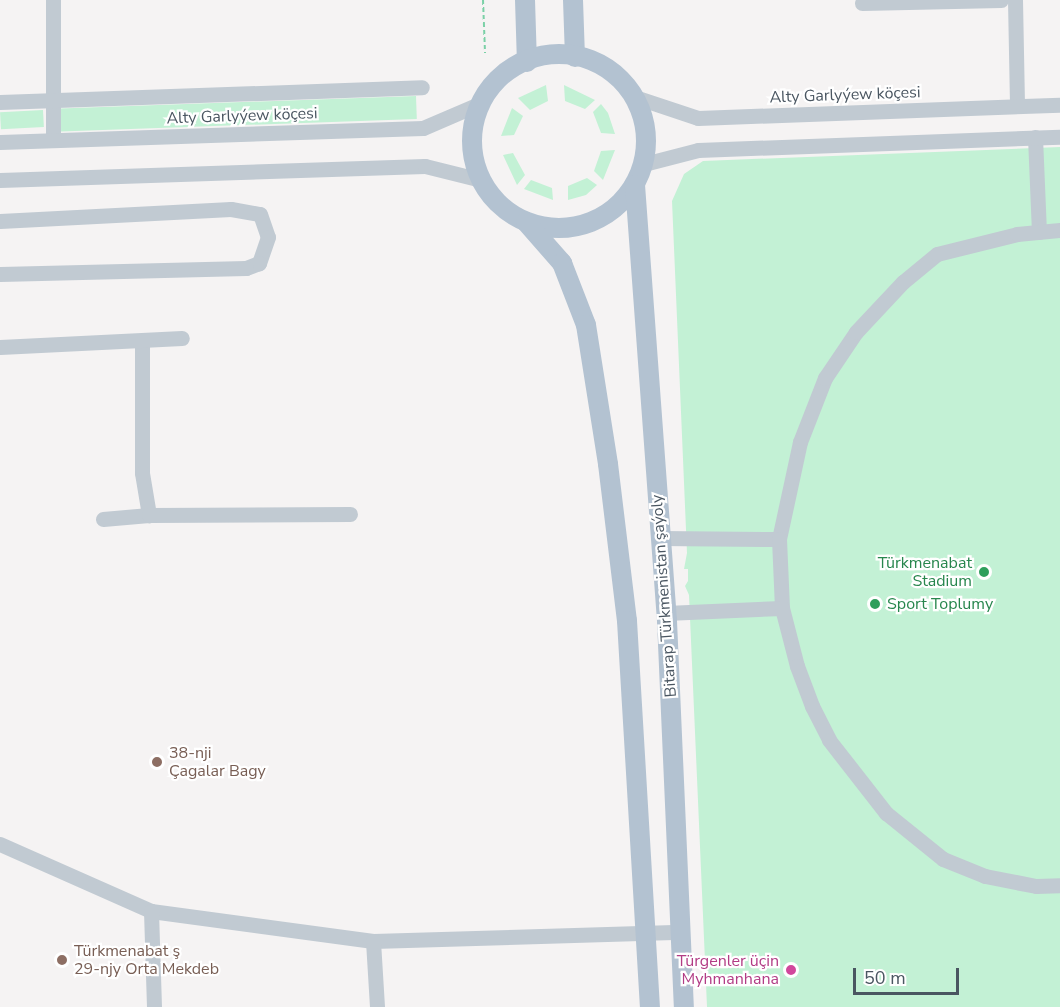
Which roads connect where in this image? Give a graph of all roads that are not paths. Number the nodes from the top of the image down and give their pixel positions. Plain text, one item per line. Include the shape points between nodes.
1 (53, 0) edge
2 (525, 0) edge
3 (573, 0) edge
4 (1001, 0) edge
5 (1015, 0) edge
6 (862, 3) dead end
7 (575, 57) junction
8 (527, 62) junction
9 (422, 87) dead end
10 (635, 98) junction
11 (53, 99) junction
12 (0, 102) edge
13 (481, 103) junction
14 (1060, 105) edge
15 (1017, 106) junction
16 (1035, 137) junction
17 (1060, 137) edge
18 (53, 140) junction
19 (0, 142) edge
20 (644, 164) junction
21 (0, 180) edge
22 (481, 180) junction
23 (635, 185) junction
24 (0, 221) edge
25 (526, 222) junction
26 (1060, 231) edge
27 (1039, 232) junction
28 (0, 273) edge
29 (182, 338) dead end
30 (142, 341) junction
31 (0, 348) edge
32 (350, 514) dead end
33 (149, 515) junction
34 (103, 519) dead end
35 (660, 538) junction
36 (779, 538) junction
37 (782, 608) junction
38 (666, 613) junction
39 (0, 844) edge
40 (1060, 885) edge
41 (151, 911) junction
42 (682, 932) junction
43 (647, 933) junction
44 (374, 941) junction
45 (154, 1007) edge
46 (377, 1007) edge
47 (650, 1007) edge
48 (684, 1007) edge

1 - 11 street
2 - 8 main road
3 - 7 main road
4 - 6 street
5 - 15 street
7 - 8 main road via 564,54
7 - 10 main road via 593,61 617,76
8 - 13 main road via 507,72
9 - 11 street
10 - 15 street, Alty Garlyýew köçesi via 698,118
10 - 20 main road via 644,118
11 - 12 street
11 - 18 street
13 - 18 street, Alty Garlyýew köçesi via 423,128
13 - 22 main road via 473,128
14 - 15 street, Alty Garlyýew köçesi
16 - 17 street
16 - 20 street via 698,150
16 - 27 street
18 - 19 street, Alty Garlyýew köçesi
20 - 23 main road
21 - 22 street via 425,166
22 - 25 main road via 500,204
23 - 25 main road via 619,204 591,222 550,228
23 - 35 main road, Bitarap Türkmenistan şaýoly
24 - 28 street via 231,209 260,214 268,237 259,263 246,268
25 - 43 main road via 562,263 586,325 627,621
26 - 27 street
27 - 36 street via 937,254 903,282 856,332 825,378 800,442
29 - 30 street
30 - 31 street
30 - 33 street via 142,473
32 - 33 street
33 - 34 street
35 - 36 street
35 - 38 main road, Bitarap Türkmenistan şaýoly
36 - 37 street
37 - 38 street
37 - 40 street via 796,666 829,740 886,813 944,859 985,876 1036,886
38 - 42 main road, Bitarap Türkmenistan şaýoly
39 - 41 street
41 - 44 street
41 - 45 street
42 - 43 street
42 - 48 main road, Bitarap Türkmenistan şaýoly
43 - 44 street
43 - 47 main road
44 - 46 street

